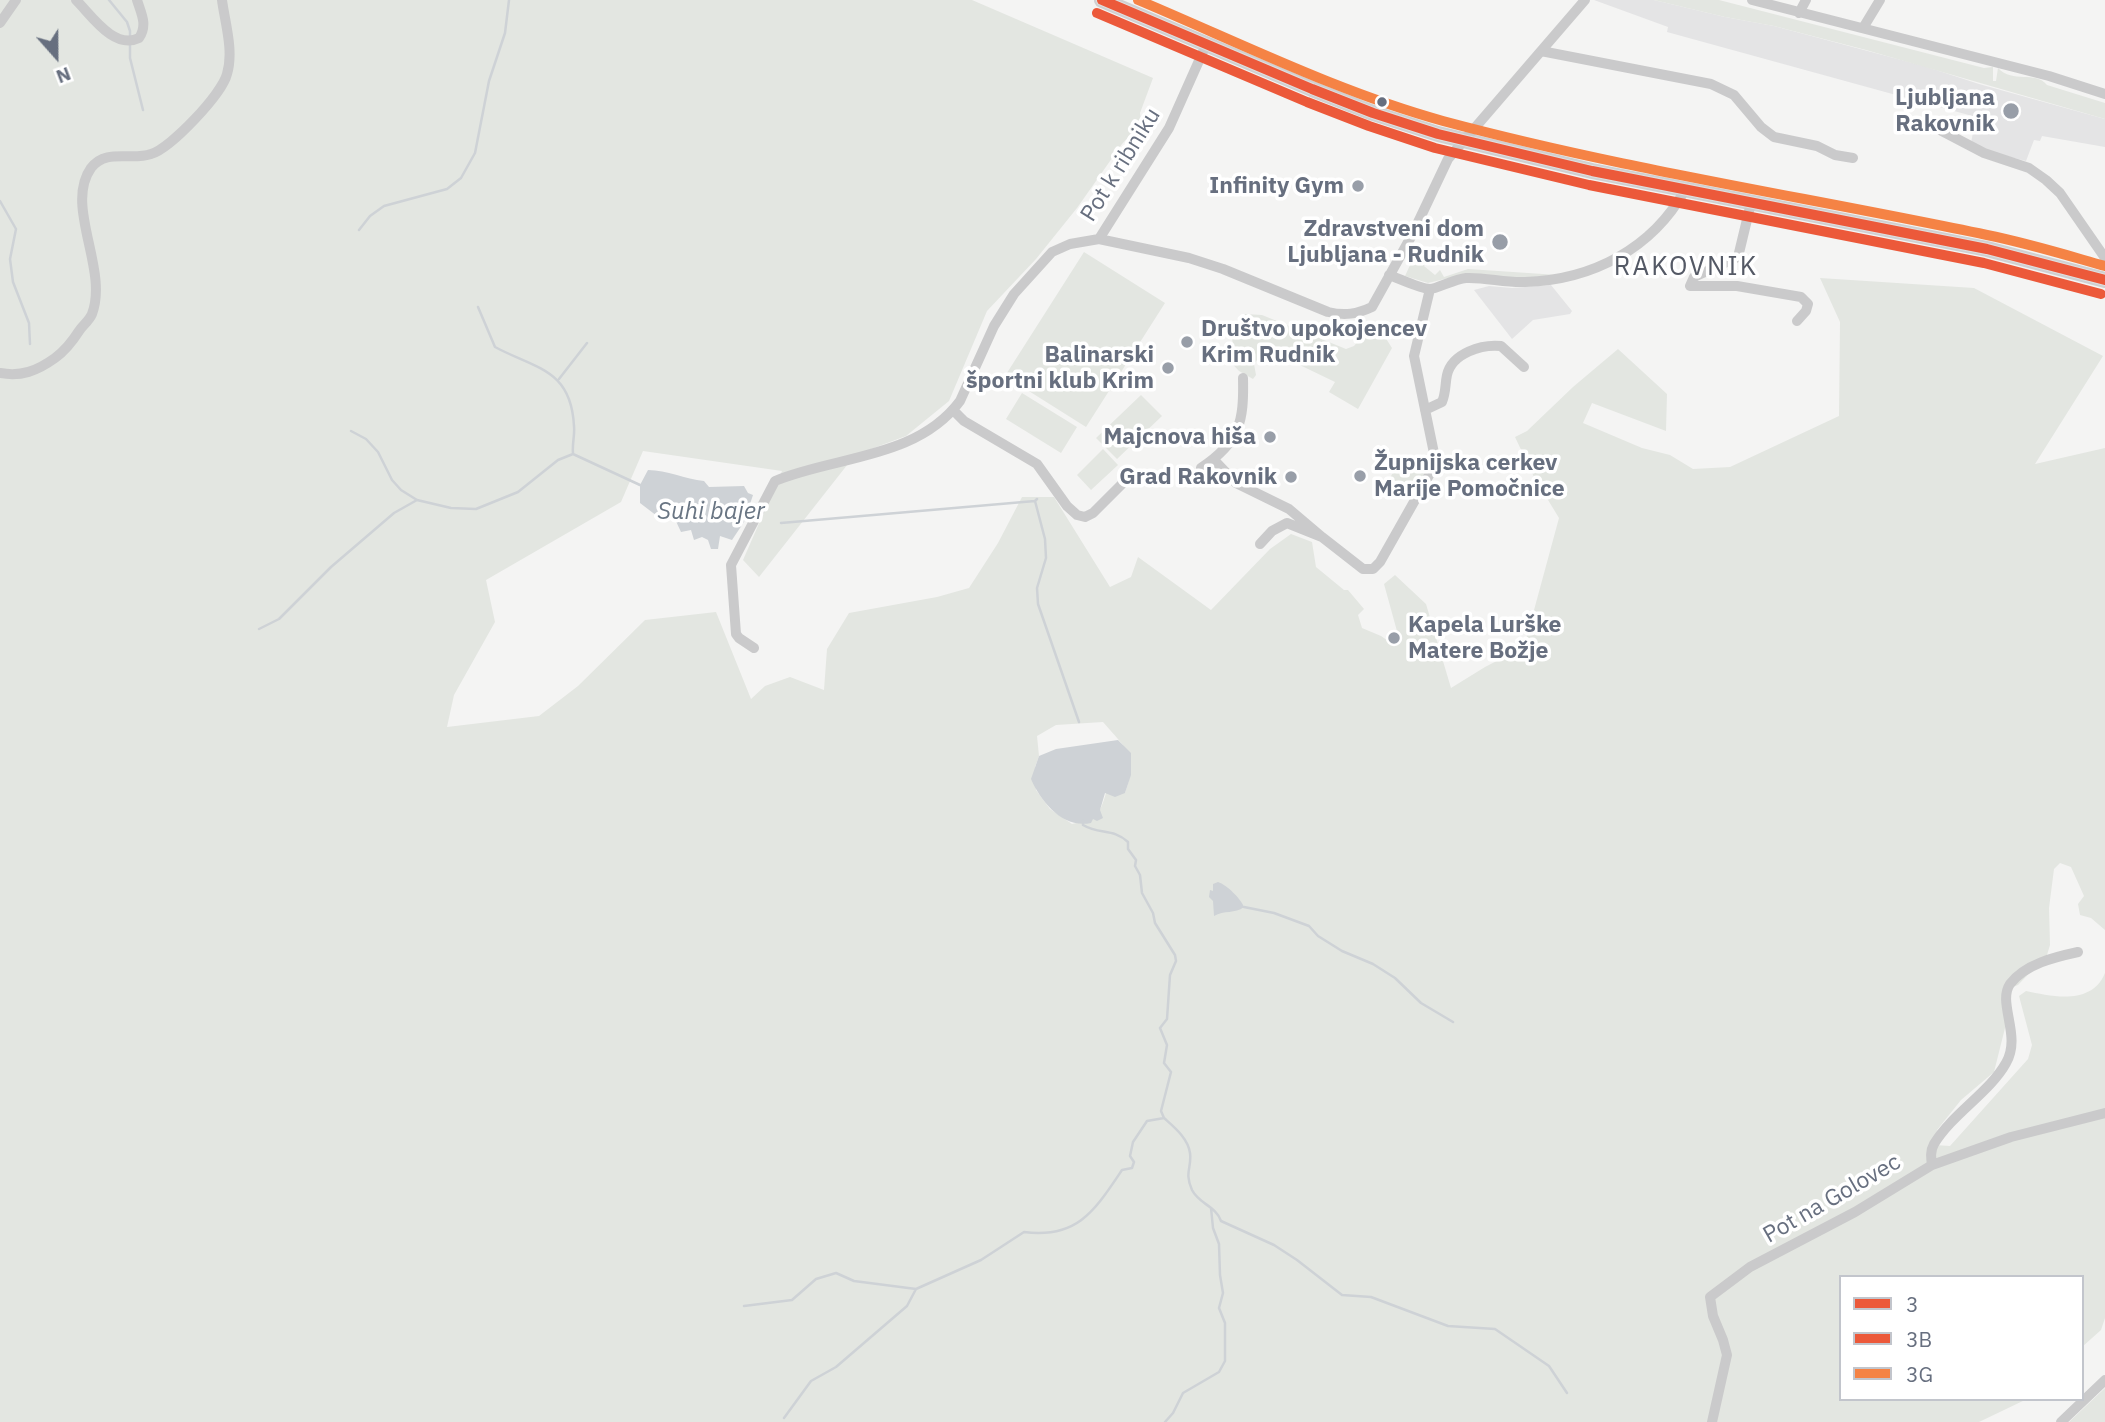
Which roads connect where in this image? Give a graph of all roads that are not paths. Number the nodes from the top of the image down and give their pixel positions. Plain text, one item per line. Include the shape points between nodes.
1 (16, 0) edge
2 (76, 0) edge
3 (137, 0) edge
4 (222, 0) edge
5 (1102, 0) edge
6 (1585, 0) edge
7 (1752, 0) edge
8 (1806, 0) edge
9 (1880, 0) edge
10 (1799, 13) junction
11 (0, 23) edge
12 (1863, 29) junction
13 (1206, 45) junction
14 (1541, 51) junction
15 (2105, 94) edge
16 (1940, 130) dead end
17 (1464, 140) junction
18 (1853, 158) dead end
19 (1685, 190) junction
20 (1751, 203) junction
21 (1099, 239) junction
22 (2105, 258) edge
23 (1389, 275) junction
24 (2105, 280) edge
25 (1430, 289) junction
26 (1797, 321) dead end
27 (1524, 367) dead end
28 (0, 373) edge
29 (1243, 378) dead end
30 (953, 410) junction
31 (1425, 411) junction
32 (1214, 460) junction
33 (1201, 468) dead end
34 (1122, 484) dead end
35 (1322, 537) junction
36 (1260, 544) dead end
37 (754, 648) dead end
38 (2078, 952) dead end
39 (2105, 1113) edge
40 (1932, 1165) junction
41 (2105, 1380) edge
42 (2084, 1400) edge
43 (2083, 1401) edge
44 (1712, 1422) edge
45 (2061, 1422) edge

1 - 11 street
2 - 3 street via 110,34 125,41 144,32
4 - 28 street via 229,64 219,89 194,120 159,151 109,156 86,177 83,211 97,286 91,318 73,343 46,365 19,375
5 - 13 main road
6 - 14 street
7 - 10 street
8 - 10 street
9 - 12 street
10 - 12 street
12 - 15 street
13 - 17 main road via 1373,113
13 - 21 street, Pot k ribniku via 1169,128
14 - 17 street
14 - 18 street via 1711,84 1734,95 1774,137
16 - 22 street via 1984,153 2029,168 2046,180
17 - 19 main road via 1545,162
17 - 23 street via 1443,167
19 - 20 main road
19 - 25 street via 1675,208 1641,242 1603,267 1543,281 1467,278
20 - 24 main road via 1987,249
20 - 26 street via 1738,257 1694,277 1690,286 1737,286 1801,297 1808,304
21 - 23 street via 1189,258 1342,315 1372,307
21 - 30 street, Pot k ribniku via 1070,244 1037,266 994,326
23 - 25 street
25 - 31 street via 1414,356
27 - 31 street via 1502,346 1470,351 1447,373 1442,402
29 - 32 street via 1243,415 1232,440
30 - 34 street via 1037,464 1077,515 1093,513
30 - 37 street, Pot k ribniku via 912,440 775,481 731,565 736,634
31 - 35 street via 1434,464 1380,562 1373,569 1363,569
32 - 33 street
32 - 35 street via 1236,483 1289,509
35 - 36 street via 1287,523
38 - 40 street via 2043,961 2009,986 2006,998 2013,1042 2008,1061 1934,1144
39 - 40 street, Pot na Golovec via 2011,1136
40 - 44 street, Pot na Golovec via 1750,1267 1710,1297 1727,1355
41 - 42 street
43 - 45 street

